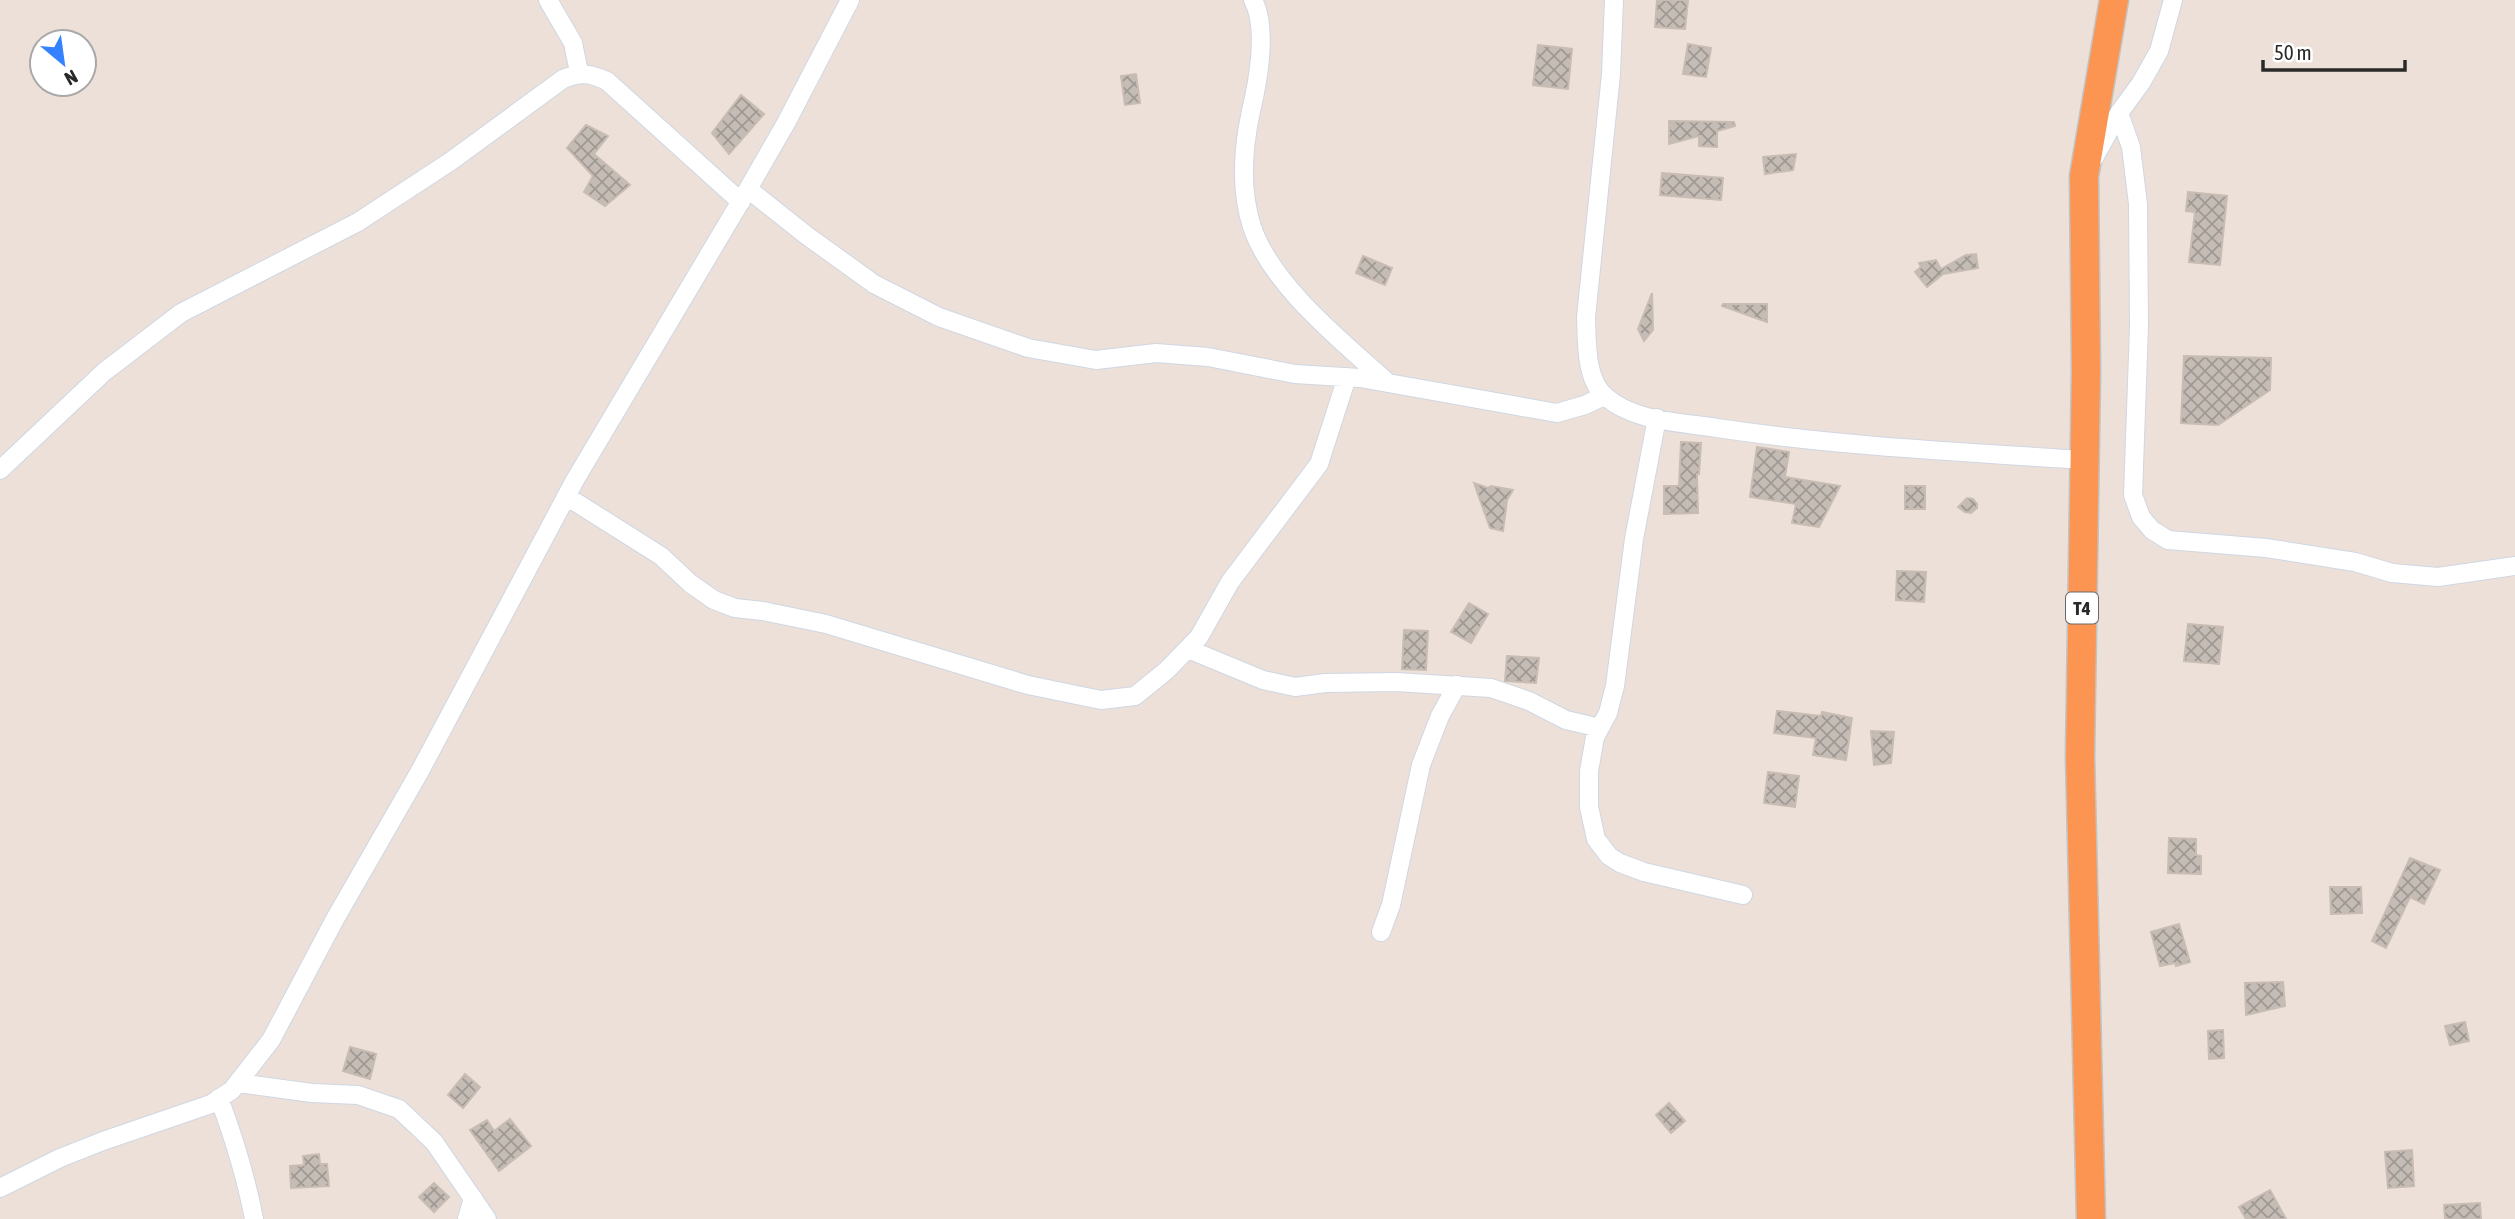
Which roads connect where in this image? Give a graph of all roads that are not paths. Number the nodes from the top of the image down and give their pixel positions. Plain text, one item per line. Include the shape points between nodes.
1 (548, 0) edge
2 (850, 0) edge
3 (1253, 0) edge
4 (1614, 0) edge
5 (2114, 0) edge
6 (2173, 0) edge
7 (579, 72) junction
8 (2119, 113) junction
9 (2084, 176) junction
10 (745, 195) junction
11 (1347, 377) junction
12 (1388, 383) junction
13 (1604, 396) junction
14 (1657, 418) junction
15 (2083, 460) junction
16 (0, 470) edge
17 (566, 496) junction
18 (2515, 566) edge
19 (1188, 649) junction
20 (1458, 685) junction
21 (1600, 728) junction
22 (1742, 895) dead end
23 (1381, 932) dead end
24 (239, 1083) junction
25 (219, 1098) junction
26 (0, 1188) edge
27 (473, 1198) junction
28 (254, 1219) edge
29 (467, 1219) edge
30 (487, 1219) edge
31 (2091, 1219) edge

1 - 7 street via 573,43
2 - 10 street
3 - 12 street via 1260,27 1259,62 1243,177 1252,227 1298,299
4 - 13 street via 1611,74 1586,317 1587,352
5 - 9 highway, T4
6 - 8 street via 2159,51
7 - 10 street via 607,81
7 - 16 street via 358,222 181,313 104,372
8 - 9 street
8 - 18 street via 2132,148 2138,204 2133,495 2152,530 2168,540 2266,548 2355,562 2392,573 2438,577
9 - 15 highway, T4
10 - 11 street via 874,284 939,317 1028,348 1096,360 1156,353 1208,357 1294,374
10 - 17 street
11 - 12 street
11 - 19 street via 1319,464 1230,582
12 - 13 street via 1557,413
13 - 14 street via 1631,414
14 - 15 street via 1797,440
14 - 21 street via 1634,539 1615,686
15 - 31 highway, T4 via 2080,756
17 - 19 street via 661,556 714,600 826,624 1028,685 1101,700 1135,696
17 - 24 street via 271,1041
19 - 20 street via 1263,680 1295,687 1396,682
20 - 21 street via 1491,688 1566,720
20 - 23 street via 1420,765 1391,905
21 - 22 street via 1589,771 1589,807 1601,848 1620,863 1644,872
24 - 25 street
24 - 27 street via 358,1095 399,1109 434,1142
25 - 26 street via 60,1158
25 - 28 street
27 - 29 street
27 - 30 street

